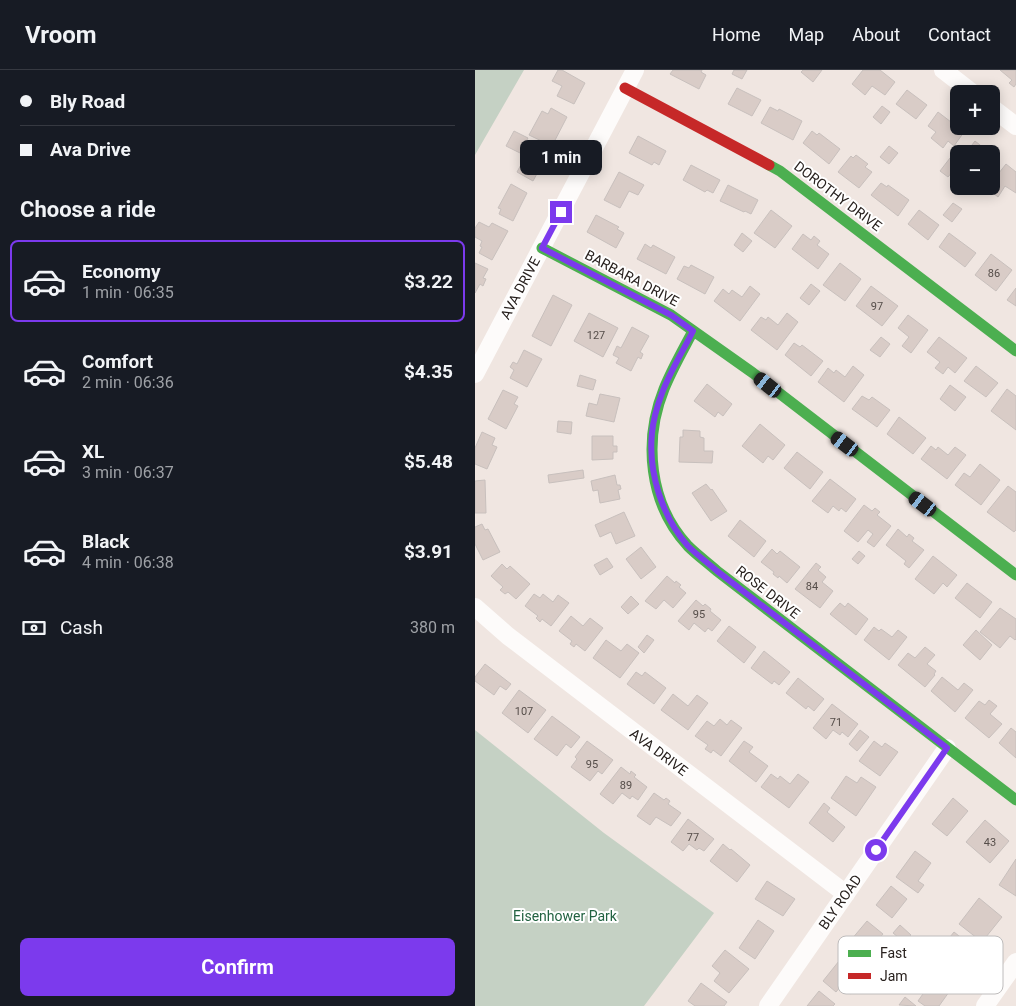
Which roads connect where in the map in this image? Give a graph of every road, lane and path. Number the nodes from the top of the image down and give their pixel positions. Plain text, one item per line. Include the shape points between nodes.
1 (635, 70) edge
2 (943, 70) edge
3 (962, 85) edge
4 (625, 88) junction
5 (1000, 114) edge
6 (1016, 126) edge
7 (542, 248) junction
8 (693, 331) junction
9 (1016, 351) edge
10 (475, 374) edge
11 (1016, 575) edge
12 (475, 607) edge
13 (947, 748) junction
14 (1016, 800) edge
15 (846, 894) junction
16 (1016, 962) edge
17 (1003, 980) edge
18 (993, 994) edge
19 (768, 1006) edge
20 (985, 1006) edge

1 - 4 street, AVA DRIVE
2 - 3 street
4 - 7 street, AVA DRIVE
4 - 9 street, DOROTHY DRIVE via 780,171
5 - 6 street
7 - 8 street, BARBARA DRIVE via 671,315
7 - 10 street, AVA DRIVE
8 - 11 street, BARBARA DRIVE via 753,373
8 - 13 street, ROSE DRIVE via 661,395 652,432 654,478 675,530 717,571
12 - 15 street, AVA DRIVE via 507,636
13 - 14 street, ROSE DRIVE
13 - 15 street, BLY ROAD
15 - 19 street, BLY ROAD
16 - 17 street
18 - 20 street

